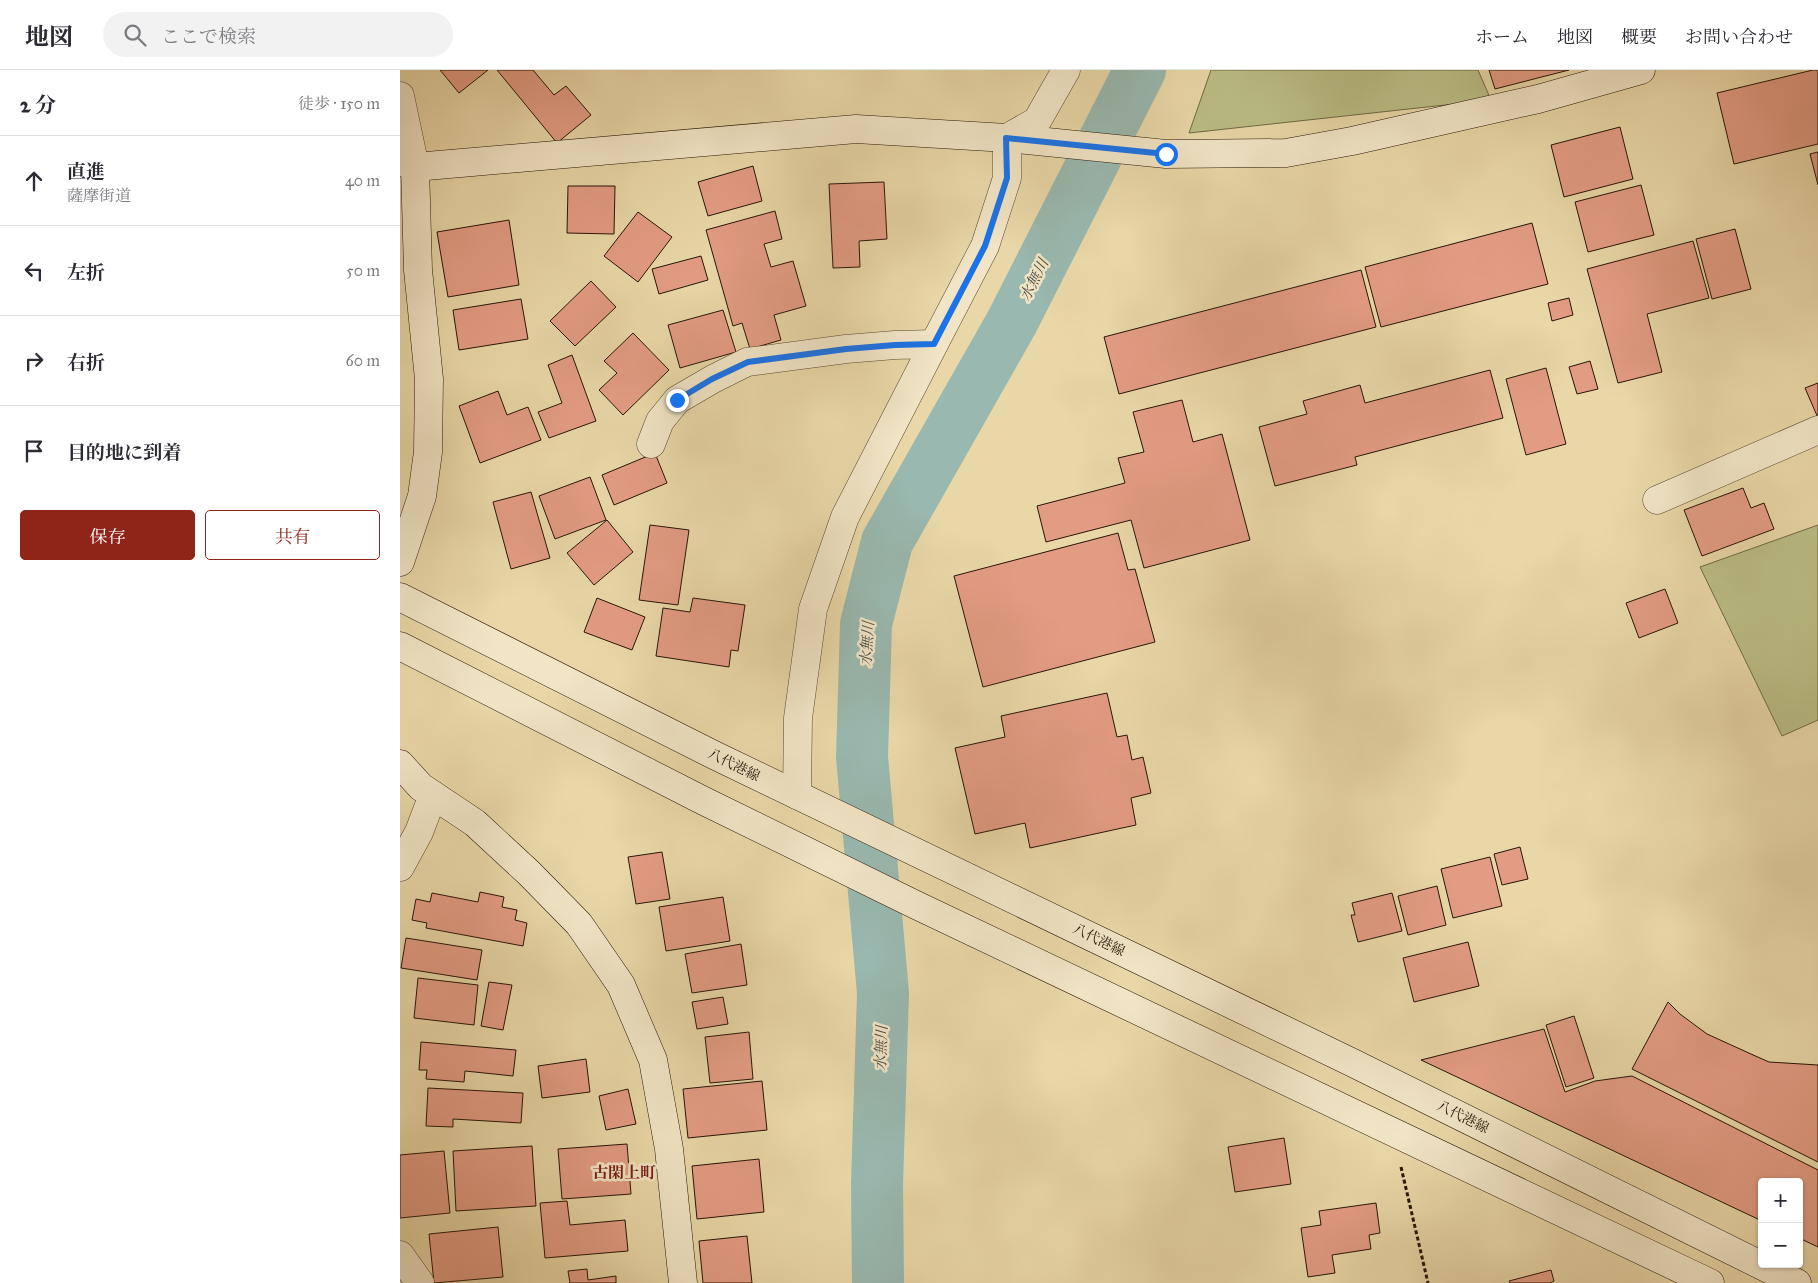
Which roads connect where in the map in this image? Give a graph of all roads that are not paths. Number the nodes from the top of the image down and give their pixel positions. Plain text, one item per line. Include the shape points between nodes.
1 (1066, 70) edge
2 (1641, 70) edge
3 (400, 96) edge
4 (1006, 138) junction
5 (407, 164) edge
6 (934, 344) junction
7 (1818, 430) edge
8 (651, 444) dead end
9 (1657, 500) dead end
10 (400, 562) edge
11 (400, 597) edge
12 (400, 646) edge
13 (400, 764) edge
14 (433, 795) junction
15 (797, 795) junction
16 (400, 866) edge
17 (400, 1255) edge
18 (420, 1283) edge
19 (683, 1283) edge
20 (1710, 1283) edge
21 (1798, 1283) edge

1 - 4 street via 1037,121
2 - 4 street via 1538,99 1286,153 1166,154
3 - 5 street
4 - 5 street via 856,129
4 - 6 street via 1007,178 985,246
5 - 10 street via 429,379 428,452 422,496
6 - 8 street via 846,349 748,362 677,400 660,421
6 - 15 street via 844,516 813,609 798,718
7 - 9 street
11 - 15 street, 八代港線
12 - 20 street via 916,905
13 - 14 street
14 - 16 street via 419,832
14 - 19 street via 475,823 548,892 579,924 621,985 653,1060 669,1149
15 - 21 street, 八代港線 via 1351,1062
17 - 18 street

